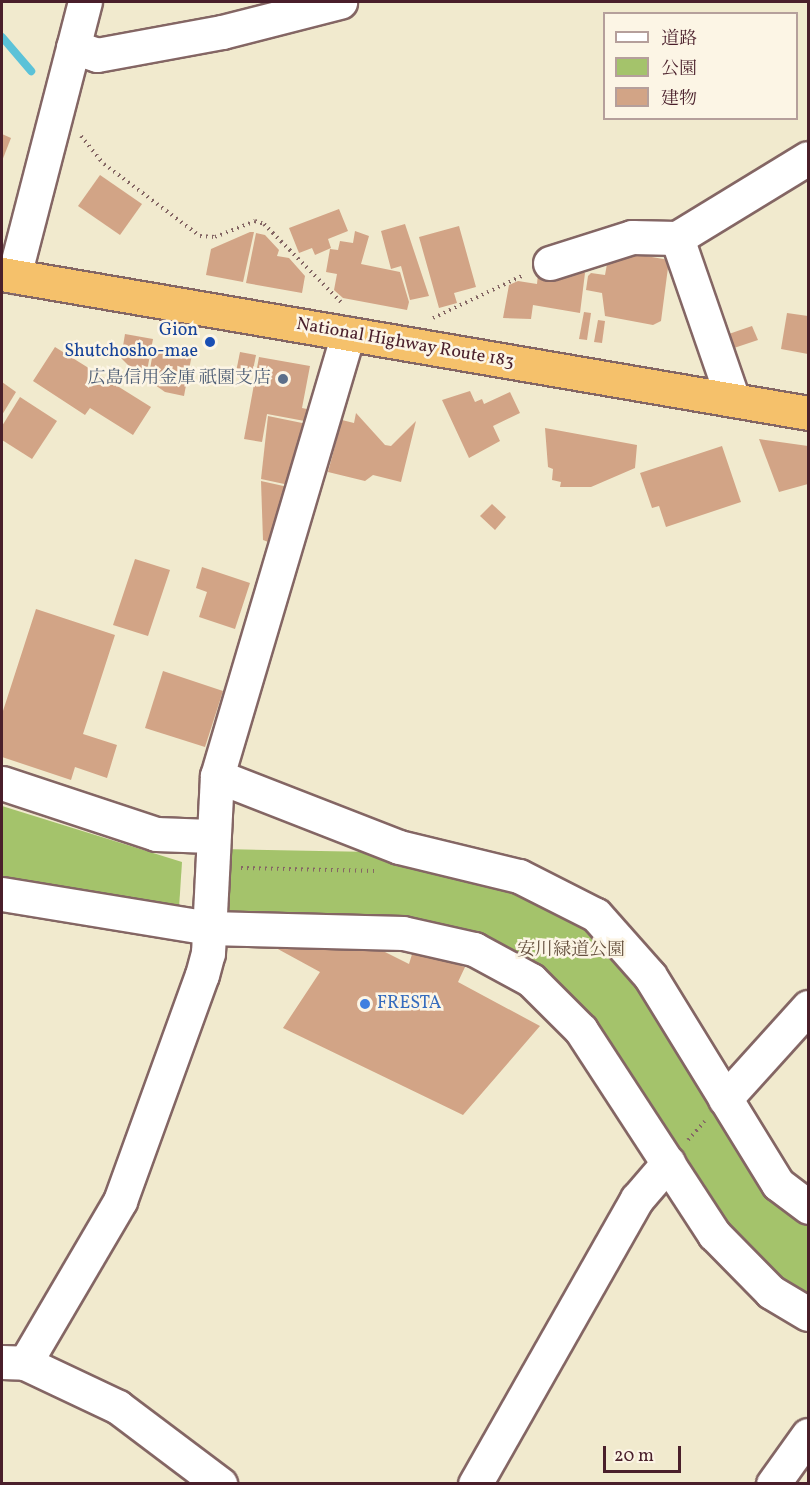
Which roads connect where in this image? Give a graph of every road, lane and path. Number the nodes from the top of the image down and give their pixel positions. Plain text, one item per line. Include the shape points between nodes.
1 (84, 2) edge
2 (340, 2) edge
3 (73, 47) junction
4 (77, 130) dead end
5 (808, 158) edge
6 (677, 238) junction
7 (550, 263) joint
8 (8, 275) edge
9 (345, 318) junction
10 (432, 319) dead end
11 (733, 400) junction
12 (808, 413) edge
13 (217, 776) junction
14 (2, 783) edge
15 (211, 836) junction
16 (236, 868) dead end
17 (378, 871) dead end
18 (2, 894) edge
19 (209, 928) junction
20 (808, 1007) edge
21 (725, 1099) junction
22 (668, 1163) junction
23 (808, 1207) edge
24 (808, 1314) edge
25 (13, 1362) edge
26 (808, 1435) edge
27 (220, 1484) edge
28 (475, 1484) edge
29 (773, 1484) edge

1 - 3 street
2 - 3 street via 222,32 97,55
3 - 8 street
4 - 9 path via 104,164 200,236 215,237 255,221 264,224
5 - 6 street
6 - 7 street via 632,237
6 - 11 street
7 - 10 path
8 - 9 highway, National Highway Route 183
9 - 11 highway, National Highway Route 183
9 - 13 street
11 - 12 highway, National Highway Route 183
13 - 15 street
13 - 21 street via 399,847 519,876 596,915 650,976
14 - 15 street via 156,834
15 - 19 street
16 - 17 path
18 - 19 street
19 - 22 street via 403,933 474,949 531,980 581,1030
19 - 25 street via 202,975 120,1201
20 - 21 street
21 - 22 path
21 - 23 street via 778,1184
22 - 24 street via 714,1234 771,1292
22 - 28 street via 637,1200
25 - 27 street via 118,1407
26 - 29 street

